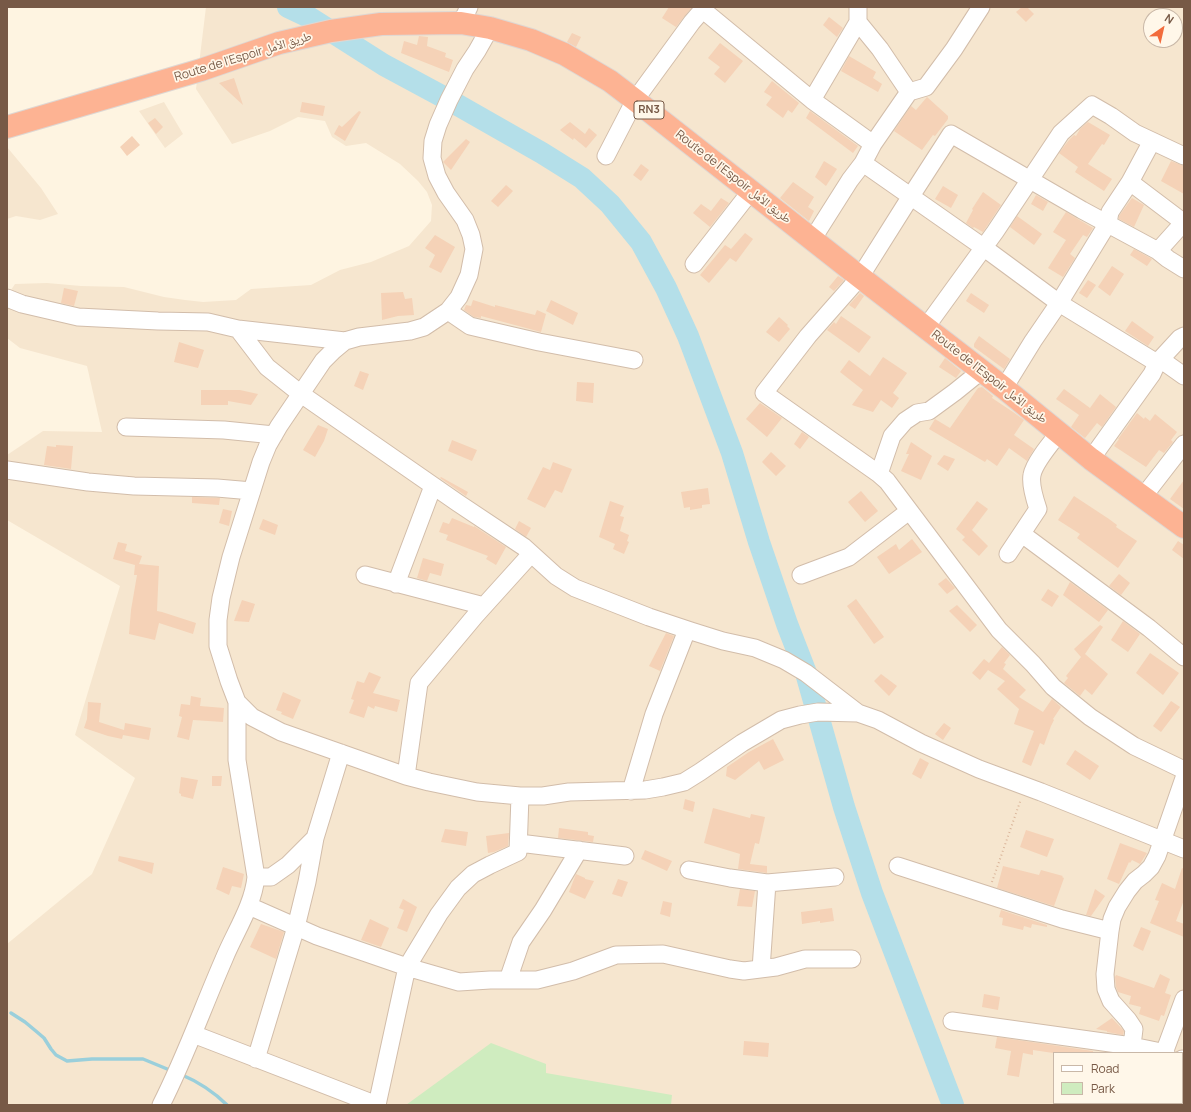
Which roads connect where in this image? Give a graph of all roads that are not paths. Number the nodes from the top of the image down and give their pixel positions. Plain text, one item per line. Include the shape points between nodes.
1 (981, 7) edge
2 (704, 8) edge
3 (858, 14) edge
4 (465, 15) edge
5 (490, 28) junction
6 (909, 92) junction
7 (636, 100) junction
8 (812, 100) junction
9 (7, 128) edge
10 (1152, 141) junction
11 (873, 144) junction
12 (606, 156) dead end
13 (1184, 156) edge
14 (863, 163) junction
15 (1030, 180) junction
16 (1130, 182) junction
17 (751, 191) junction
18 (911, 196) junction
19 (1184, 222) edge
20 (1108, 224) junction
21 (812, 240) junction
22 (983, 247) junction
23 (1158, 251) junction
24 (694, 264) dead end
25 (1184, 269) edge
26 (860, 277) junction
27 (7, 298) edge
28 (1059, 303) junction
29 (448, 311) junction
30 (926, 327) junction
31 (238, 329) junction
32 (1184, 336) edge
33 (345, 342) junction
34 (634, 360) dead end
35 (1158, 361) junction
36 (981, 371) junction
37 (1184, 376) edge
38 (1004, 388) junction
39 (301, 394) junction
40 (126, 427) dead end
41 (1059, 433) junction
42 (274, 435) junction
43 (1184, 444) edge
44 (1091, 459) junction
45 (7, 470) edge
46 (879, 474) junction
47 (433, 486) junction
48 (252, 492) junction
49 (1143, 497) junction
50 (909, 511) junction
51 (1184, 527) edge
52 (1022, 534) junction
53 (532, 554) junction
54 (1008, 554) dead end
55 (365, 575) dead end
56 (802, 575) dead end
57 (396, 584) junction
58 (484, 606) junction
59 (687, 630) junction
60 (1184, 657) edge
61 (237, 702) junction
62 (858, 713) junction
63 (340, 753) junction
64 (1184, 770) edge
65 (406, 776) junction
66 (1184, 778) edge
67 (631, 791) junction
68 (520, 796) junction
69 (315, 838) junction
70 (1162, 840) junction
71 (519, 842) junction
72 (1184, 849) edge
73 (578, 850) junction
74 (625, 856) dead end
75 (898, 866) dead end
76 (689, 870) dead end
77 (256, 877) junction
78 (835, 877) dead end
79 (767, 883) junction
80 (249, 906) junction
81 (296, 927) junction
82 (1110, 931) junction
83 (852, 959) dead end
84 (407, 967) junction
85 (761, 969) junction
86 (508, 980) junction
87 (1184, 999) edge
88 (952, 1021) dead end
89 (193, 1034) junction
90 (1132, 1046) junction
91 (1160, 1052) edge
92 (1165, 1052) edge
93 (256, 1059) junction
94 (161, 1105) edge
95 (377, 1105) edge

1 - 6 street via 926,87
2 - 7 street
2 - 8 street
3 - 6 street
3 - 8 street
4 - 5 highway, Route de l’Espoir طريق الأمل / RN3
4 - 9 highway, Route de l’Espoir طريق الأمل / RN3 via 331,31 279,43 201,70
5 - 7 highway, Route de l’Espoir طريق الأمل / RN3 via 531,40 564,54 610,81
5 - 29 street via 449,100 433,141 432,158 437,176 465,220 474,250 469,276 459,297
6 - 11 street
7 - 12 street
7 - 17 highway, Route de l’Espoir طريق الأمل / RN3
8 - 11 street
10 - 13 street
10 - 15 street via 1092,105 1061,133
10 - 16 street
11 - 14 street
14 - 18 street
14 - 21 street
15 - 18 street via 952,134
15 - 20 street
15 - 22 street
16 - 19 street
16 - 20 street via 1110,212
17 - 21 highway, Route de l’Espoir طريق الأمل / RN3
17 - 24 street
18 - 22 street
18 - 26 street
19 - 23 street
20 - 23 street
20 - 28 street
21 - 26 highway, Route de l’Espoir طريق الأمل / RN3
22 - 28 street
22 - 30 street
23 - 25 street
26 - 30 highway, Route de l’Espoir طريق الأمل / RN3
26 - 46 street via 808,336 764,393
27 - 31 street via 78,317 208,322
28 - 35 street
28 - 38 street
29 - 33 street via 424,327 359,337
29 - 34 street via 470,326
30 - 36 highway, Route de l’Espoir طريق الأمل / RN3
31 - 33 street
31 - 39 street via 267,367
32 - 35 street
33 - 39 street via 333,350
35 - 37 street
35 - 44 street via 1152,374
36 - 38 highway, Route de l’Espoir طريق الأمل / RN3
36 - 46 street via 929,411 917,413 905,421 892,436
38 - 41 highway, Route de l’Espoir طريق الأمل / RN3
39 - 42 street
39 - 47 street
40 - 42 street via 224,430
41 - 44 highway, Route de l’Espoir طريق الأمل / RN3
41 - 52 street via 1035,466 1031,476 1038,509
42 - 48 street via 261,462
43 - 49 street
44 - 49 highway, Route de l’Espoir طريق الأمل / RN3
45 - 48 street via 96,483
46 - 50 street
47 - 53 street
47 - 57 street
48 - 61 street via 226,579 218,620 218,646
49 - 51 highway, Route de l’Espoir طريق الأمل / RN3
50 - 56 street via 849,557
50 - 64 street via 999,630 1053,686 1090,717 1134,746
52 - 54 street
52 - 60 street
53 - 58 street
53 - 59 street via 556,576 575,588
55 - 57 street
57 - 58 street
58 - 65 street via 419,683
59 - 62 street via 755,648 784,660 806,673
59 - 67 street via 654,714
61 - 63 street via 266,726
61 - 77 street via 237,760
62 - 67 street via 818,712 781,720 684,782
62 - 70 street via 878,720 979,769
63 - 65 street
63 - 69 street
65 - 68 street via 477,792
66 - 70 street
67 - 68 street
68 - 71 street
69 - 77 street via 288,865 271,877
69 - 81 street
70 - 72 street
70 - 82 street via 1151,867 1135,881 1117,907
71 - 73 street
71 - 84 street via 518,852 473,874 458,888
73 - 74 street
73 - 86 street via 521,942
75 - 82 street via 1069,921
76 - 79 street
77 - 80 street
78 - 79 street
79 - 85 street
80 - 81 street
80 - 89 street via 224,957
81 - 84 street
81 - 93 street
82 - 90 street via 1105,974 1106,989 1111,1001 1134,1029
83 - 85 street via 805,959
84 - 86 street via 459,982
84 - 95 street
85 - 86 street via 730,969 663,954 616,955 573,971 537,980
87 - 92 street
88 - 90 street
89 - 93 street
89 - 94 street
90 - 91 street
93 - 95 street

